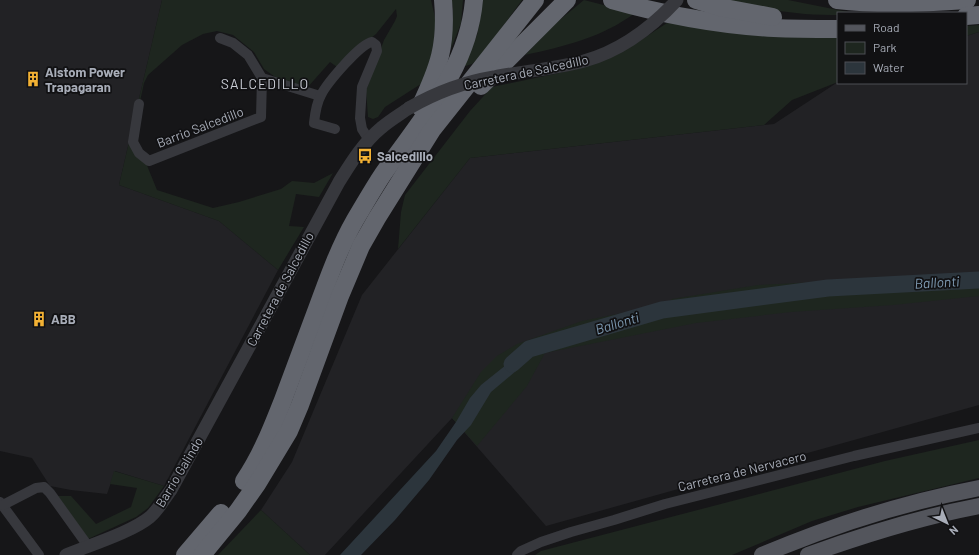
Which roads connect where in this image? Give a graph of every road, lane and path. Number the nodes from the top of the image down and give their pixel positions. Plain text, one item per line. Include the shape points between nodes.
1 (442, 0) edge
2 (474, 0) edge
3 (535, 0) edge
4 (567, 0) edge
5 (612, 0) edge
6 (677, 0) edge
7 (696, 0) edge
8 (837, 0) edge
9 (967, 0) edge
10 (979, 15) edge
11 (967, 16) edge
12 (837, 22) edge
13 (837, 29) edge
14 (220, 38) dead end
15 (262, 78) junction
16 (320, 96) junction
17 (139, 104) dead end
18 (335, 129) dead end
19 (369, 140) junction
20 (384, 174) junction
21 (391, 196) junction
22 (238, 366) joint
23 (979, 428) edge
24 (979, 488) edge
25 (2, 504) edge
26 (979, 506) edge
27 (88, 546) junction
28 (193, 552) edge
29 (39, 555) edge
30 (66, 555) edge
31 (517, 555) edge
32 (762, 555) edge
33 (808, 555) edge

1 - 20 highway via 443,45 435,78
2 - 20 highway via 468,33 447,83 420,126
3 - 21 highway via 432,130
4 - 21 highway via 472,95
5 - 13 highway via 639,8 703,20 774,28
6 - 19 street, Carretera de Salcedillo, bridge via 647,29 600,55 584,61 459,85 408,108
7 - 12 highway via 719,7 780,18
8 - 9 highway via 887,3
10 - 11 highway
14 - 15 street via 233,43 248,55
15 - 16 street
15 - 17 street, Barrio Salcedillo via 261,117 149,161 139,153 133,142
16 - 18 street via 314,123
16 - 19 street via 355,53 367,44 374,43 377,48 376,56 362,87 360,118 362,129
19 - 22 street, Carretera de Salcedillo via 339,182
20 - 28 highway via 354,221 338,256 273,426 254,466
21 - 28 highway via 361,246 288,431 238,511
22 - 27 street, Barrio Galindo via 171,490 158,509 142,523
23 - 31 street, Carretera de Nervacero via 854,456 665,504 541,542
24 - 32 main road via 859,520
25 - 27 street via 36,488 44,487
25 - 29 street
26 - 33 main road via 895,527
27 - 30 street, Barrio Galindo

